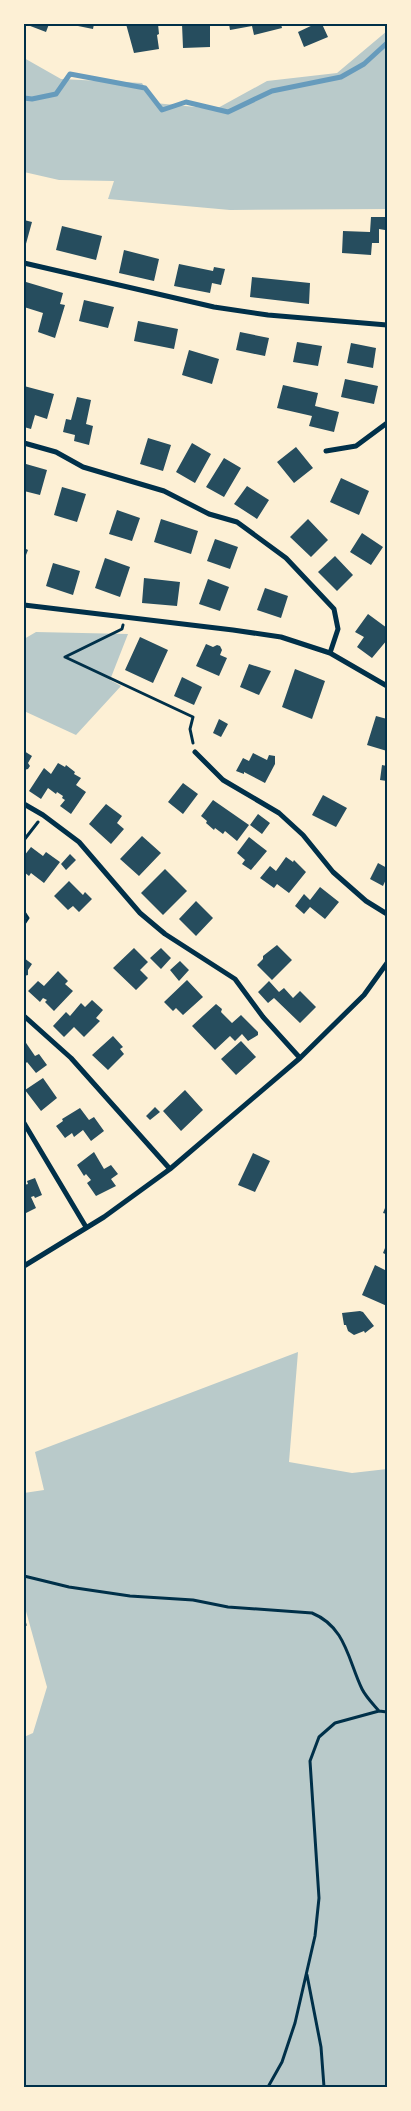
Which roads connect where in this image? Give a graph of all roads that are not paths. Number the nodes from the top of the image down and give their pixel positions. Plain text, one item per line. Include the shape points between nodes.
1 (24, 263) edge
2 (387, 325) edge
3 (387, 423) edge
4 (24, 443) edge
5 (326, 451) dead end
6 (24, 605) edge
7 (330, 653) junction
8 (387, 686) edge
9 (195, 752) road end
10 (24, 804) edge
11 (387, 914) edge
12 (387, 963) edge
13 (24, 1016) edge
14 (300, 1058) junction
15 (24, 1123) edge
16 (170, 1169) junction
17 (86, 1227) junction
18 (24, 1266) edge

1 - 2 street via 214,307
3 - 5 street via 356,446
4 - 7 street via 56,452 82,467 164,492 209,514 237,522 286,558 334,609 338,629
6 - 7 street via 232,630 281,638
7 - 8 street
9 - 11 street via 223,780 279,813 303,835 333,872 366,901
10 - 14 street via 79,842 140,913 165,934 235,979 263,1017
12 - 14 street via 364,995
13 - 16 street via 71,1058
14 - 16 street
15 - 17 street
16 - 17 street
17 - 18 street

